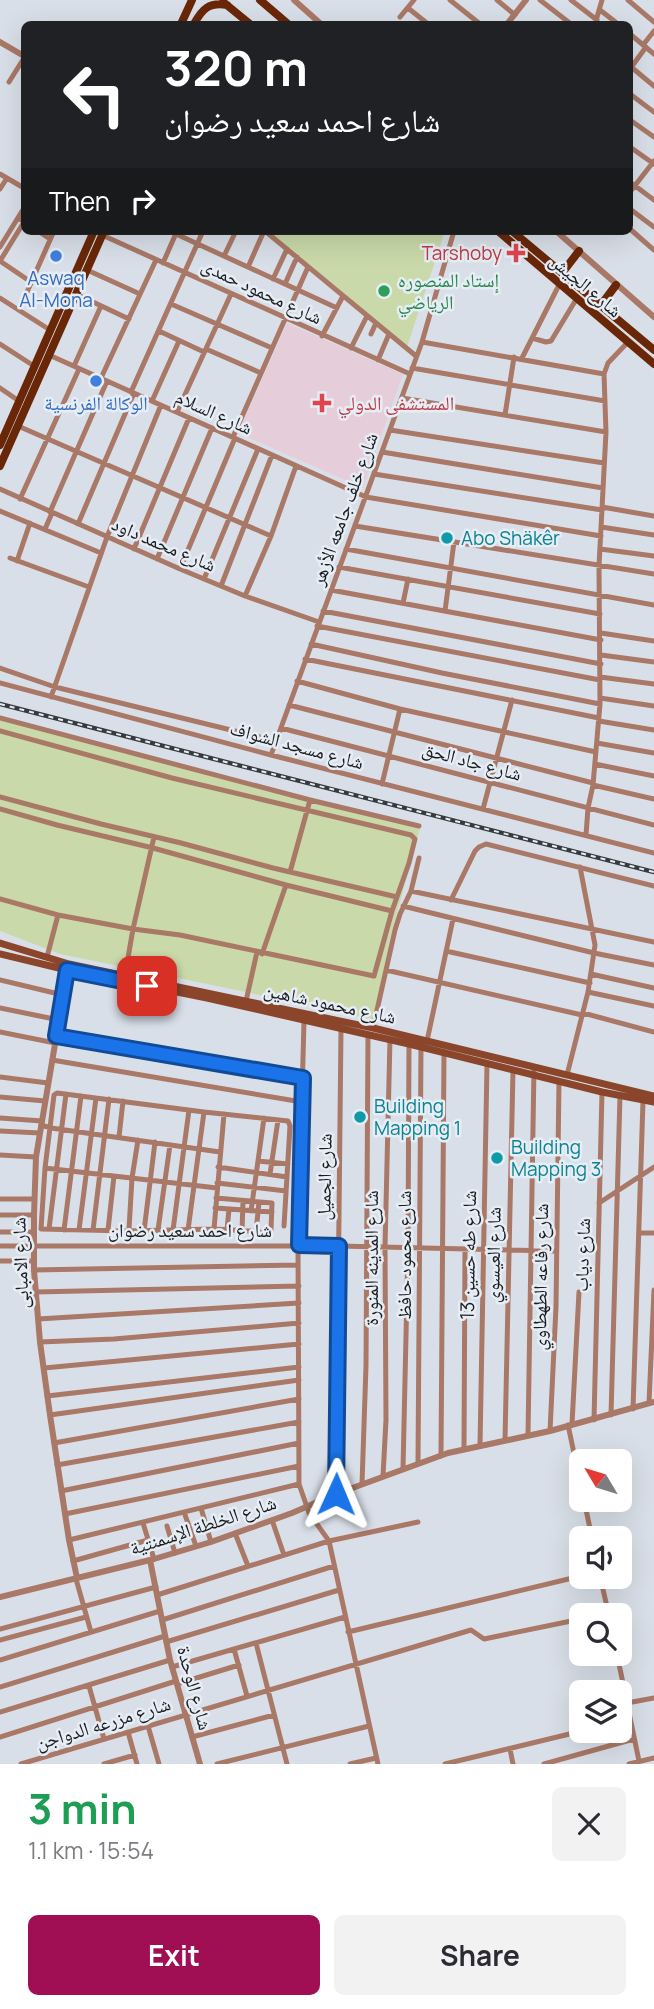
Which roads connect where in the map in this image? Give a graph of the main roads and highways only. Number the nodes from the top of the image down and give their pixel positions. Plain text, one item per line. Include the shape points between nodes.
1 (192, 0) edge
2 (203, 0) edge
3 (260, 0) edge
4 (224, 2) edge
5 (268, 7) junction
6 (200, 13) junction
7 (182, 21) edge
8 (196, 21) edge
9 (246, 21) edge
10 (277, 21) edge
11 (284, 21) edge
12 (98, 235) edge
13 (99, 235) edge
14 (503, 235) edge
15 (517, 235) edge
16 (579, 251) road end
17 (562, 272) junction
18 (616, 285) road end
19 (604, 308) junction
20 (601, 319) junction
21 (620, 321) junction
22 (614, 330) junction
23 (654, 350) edge
24 (654, 364) edge
25 (3, 431) edge
26 (0, 446) edge
27 (0, 466) edge
28 (0, 943) edge
29 (0, 954) edge
30 (68, 967) junction
31 (208, 995) junction
32 (332, 1023) junction
33 (370, 1031) junction
34 (424, 1044) junction
35 (534, 1071) junction
36 (650, 1098) edge

1 - 7 main road
2 - 6 main road
3 - 5 main road
4 - 6 main road
4 - 9 main road
5 - 10 main road
5 - 11 main road
6 - 8 main road
12 - 25 main road
13 - 27 main road
14 - 20 main road, شارع الجيش
15 - 17 main road, شارع الجيش
16 - 17 main road
17 - 19 main road, شارع الجيش
18 - 19 main road
19 - 20 main road via 606,316
19 - 21 main road, شارع الجيش
20 - 22 main road, شارع الجيش
21 - 22 main road
21 - 23 main road, شارع الجيش
22 - 24 main road, شارع الجيش
25 - 26 main road
28 - 30 main road, شارع محمود شاهين
29 - 30 main road, شارع محمود شاهين
30 - 31 main road, شارع محمود شاهين
30 - 31 main road, شارع محمود شاهين
31 - 32 main road, شارع محمود شاهين
31 - 32 main road, شارع محمود شاهين
32 - 33 main road, شارع محمود شاهين
32 - 33 main road, شارع محمود شاهين via 341,1029
33 - 34 main road, شارع محمود شاهين
33 - 34 main road, شارع محمود شاهين via 409,1044
34 - 35 main road, شارع محمود شاهين
34 - 35 main road, شارع محمود شاهين via 487,1065
35 - 36 main road, شارع محمود شاهين via 567,1075
35 - 36 main road, شارع محمود شاهين via 602,1092

